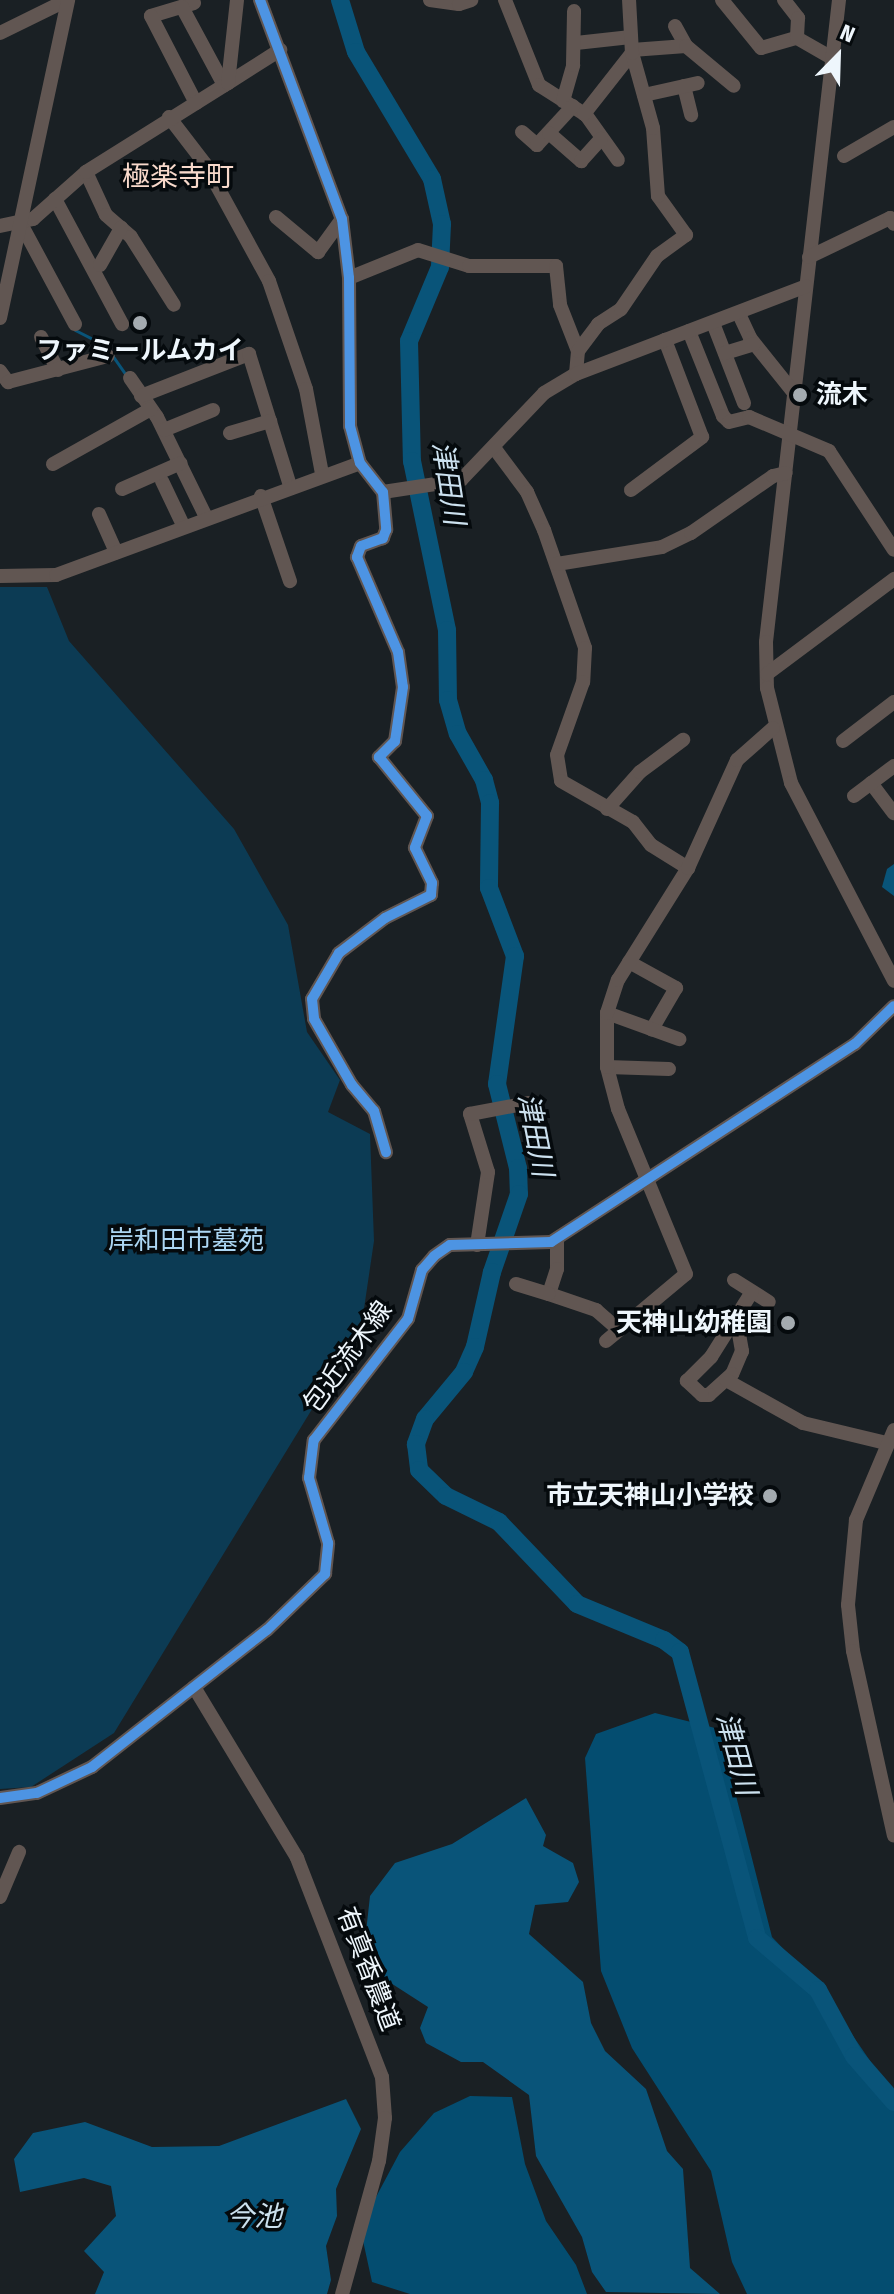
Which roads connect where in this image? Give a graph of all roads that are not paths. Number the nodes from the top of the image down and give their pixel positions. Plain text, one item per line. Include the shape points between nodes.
1 (67, 0) edge
2 (237, 0) edge
3 (260, 0) edge
4 (430, 0) edge
5 (471, 0) edge
6 (629, 0) edge
7 (722, 0) edge
8 (784, 0) edge
9 (839, 0) edge
10 (510, 2) edge
11 (574, 11) dead end
12 (675, 26) dead end
13 (0, 33) edge
14 (797, 38) junction
15 (576, 43) junction
16 (686, 46) junction
17 (632, 47) junction
18 (280, 50) junction
19 (832, 58) junction
20 (226, 84) junction
21 (734, 86) dead end
22 (644, 95) junction
23 (196, 103) junction
24 (573, 107) junction
25 (691, 115) dead end
26 (169, 117) junction
27 (890, 129) edge
28 (522, 132) dead end
29 (549, 133) junction
30 (601, 139) junction
31 (894, 147) edge
32 (844, 156) dead end
33 (618, 160) dead end
34 (86, 172) junction
35 (55, 199) junction
36 (276, 217) dead end
37 (342, 219) junction
38 (20, 222) junction
39 (1, 223) edge
40 (894, 224) edge
41 (121, 228) junction
42 (809, 257) junction
43 (100, 265) dead end
44 (349, 278) junction
45 (806, 286) junction
46 (174, 305) dead end
47 (739, 314) junction
48 (0, 318) edge
49 (713, 323) junction
50 (75, 324) dead end
51 (122, 324) dead end
52 (689, 331) junction
53 (41, 337) dead end
54 (665, 340) junction
55 (754, 344) junction
56 (578, 351) junction
57 (725, 353) junction
58 (108, 356) dead end
59 (58, 370) junction
60 (0, 371) edge
61 (576, 374) junction
62 (130, 378) dead end
63 (709, 382) junction
64 (685, 392) junction
65 (794, 393) junction
66 (141, 396) junction
67 (744, 403) dead end
68 (151, 409) junction
69 (213, 410) dead end
70 (270, 421) junction
71 (164, 430) junction
72 (230, 433) dead end
73 (790, 435) junction
74 (495, 449) junction
75 (181, 463) junction
76 (360, 463) junction
77 (53, 464) dead end
78 (786, 473) junction
79 (322, 474) junction
80 (162, 481) dead end
81 (290, 486) junction
82 (122, 489) dead end
83 (631, 490) dead end
84 (383, 492) junction
85 (261, 496) junction
86 (99, 514) dead end
87 (206, 517) junction
88 (183, 525) junction
89 (894, 550) edge
90 (116, 552) junction
91 (557, 564) junction
92 (0, 576) edge
93 (894, 579) edge
94 (290, 581) dead end
95 (767, 674) junction
96 (894, 702) edge
97 (773, 728) junction
98 (683, 740) dead end
99 (843, 741) dead end
100 (894, 766) edge
101 (871, 783) junction
102 (854, 796) dead end
103 (607, 809) junction
104 (894, 813) edge
105 (688, 868) junction
106 (629, 962) junction
107 (894, 981) edge
108 (894, 1006) edge
109 (607, 1013) junction
110 (652, 1029) junction
111 (679, 1039) dead end
112 (607, 1067) junction
113 (669, 1069) dead end
114 (528, 1103) dead end
115 (386, 1152) dead end
116 (651, 1180) junction
117 (557, 1239) junction
118 (481, 1245) junction
119 (734, 1280) dead end
120 (516, 1284) dead end
121 (752, 1292) junction
122 (549, 1294) junction
123 (769, 1302) dead end
124 (736, 1317) junction
125 (619, 1330) junction
126 (606, 1341) dead end
127 (750, 1354) dead end
128 (731, 1383) junction
129 (890, 1437) edge
130 (194, 1687) junction
131 (888, 1782) edge
132 (0, 1798) edge
133 (894, 1836) edge
134 (19, 1852) dead end
135 (0, 1897) edge
136 (342, 2294) edge

1 - 13 street
1 - 38 street
2 - 20 street
3 - 18 street
4 - 5 street
6 - 17 street
7 - 14 street via 761,48
8 - 14 street via 798,18
9 - 19 street
10 - 24 street via 539,85
11 - 15 street
12 - 16 street
14 - 19 street
15 - 17 street
15 - 24 street
16 - 17 street
16 - 21 street
17 - 22 street
17 - 24 street
18 - 20 street
18 - 37 street
19 - 42 street
20 - 23 street
20 - 23 street via 188,5 151,16
22 - 25 street via 691,84
22 - 56 street via 653,128 658,196 686,235 657,256 621,309 598,324
23 - 26 street
24 - 29 street
24 - 30 street
26 - 34 street
26 - 79 street via 205,164 269,281 306,389
27 - 31 street
27 - 32 street
28 - 29 street via 537,145
29 - 30 street via 581,161
30 - 33 street
34 - 35 street
34 - 41 street via 106,215
35 - 38 street
35 - 51 street via 99,293
36 - 37 street via 318,252
37 - 44 street
38 - 39 street
38 - 48 street
38 - 50 street via 54,271
40 - 42 street via 890,218
41 - 43 street
41 - 46 street
42 - 45 street
44 - 56 street via 418,250 450,263 556,266 560,305
44 - 76 street via 350,426
45 - 47 street
45 - 65 street
47 - 49 street
47 - 55 street
49 - 52 street
49 - 57 street
52 - 54 street
52 - 63 street
53 - 59 street
54 - 61 street
54 - 64 street
55 - 57 street
55 - 65 street
56 - 61 street
57 - 67 street
58 - 59 street
59 - 60 street via 8,382
61 - 74 street via 544,393
62 - 66 street
63 - 64 street
63 - 73 street via 729,422 749,417
64 - 83 street via 702,437
65 - 73 street
66 - 68 street
66 - 70 street via 249,354
68 - 71 street
68 - 77 street
69 - 71 street
70 - 72 street
70 - 81 street
71 - 75 street
73 - 78 street
73 - 89 street via 829,451
74 - 84 street via 468,477
74 - 91 street via 527,492
75 - 82 street
75 - 87 street
76 - 79 street
76 - 84 street
78 - 91 street via 773,476 662,547
78 - 95 street
79 - 81 street
80 - 88 street
81 - 85 street
84 - 115 street via 383,538 361,546 357,557 398,652 403,687 395,741 379,757 427,816 415,848 432,883 431,895 385,918 339,953 317,986 312,1008 352,1085 374,1111
85 - 87 street
85 - 94 street
86 - 90 street
87 - 88 street
88 - 90 street
90 - 92 street via 56,575
91 - 103 street via 585,648 586,667 557,769 569,789
93 - 95 street
95 - 97 street
96 - 99 street
97 - 105 street via 737,760
97 - 107 street via 791,783
98 - 103 street via 640,772
100 - 101 street
101 - 102 street
101 - 104 street
103 - 105 street via 633,822 651,845
105 - 106 street
106 - 109 street
106 - 110 street via 676,988
108 - 116 street, 包近流木線 via 855,1044
109 - 110 street
109 - 112 street
110 - 111 street
112 - 113 street
112 - 116 street via 618,1109
114 - 118 street via 470,1114 488,1172
116 - 117 street, 包近流木線
116 - 125 street via 686,1274
117 - 118 street, 包近流木線 via 532,1246
117 - 122 street via 557,1269
118 - 130 street, 包近流木線 via 450,1245 428,1263 408,1319 314,1440 309,1478 328,1543 325,1574 267,1630
119 - 121 street
120 - 122 street
121 - 123 street
121 - 124 street
122 - 125 street via 596,1310
124 - 128 street via 742,1351
124 - 128 street via 711,1357 687,1381 709,1395
125 - 126 street
127 - 128 street
128 - 129 street via 803,1423
129 - 131 street via 856,1520 848,1593 853,1651
130 - 132 street, 包近流木線 via 92,1767 37,1793
130 - 136 street, 有真香農道 via 297,1858 382,2077 385,2118 379,2161
131 - 133 street
134 - 135 street

